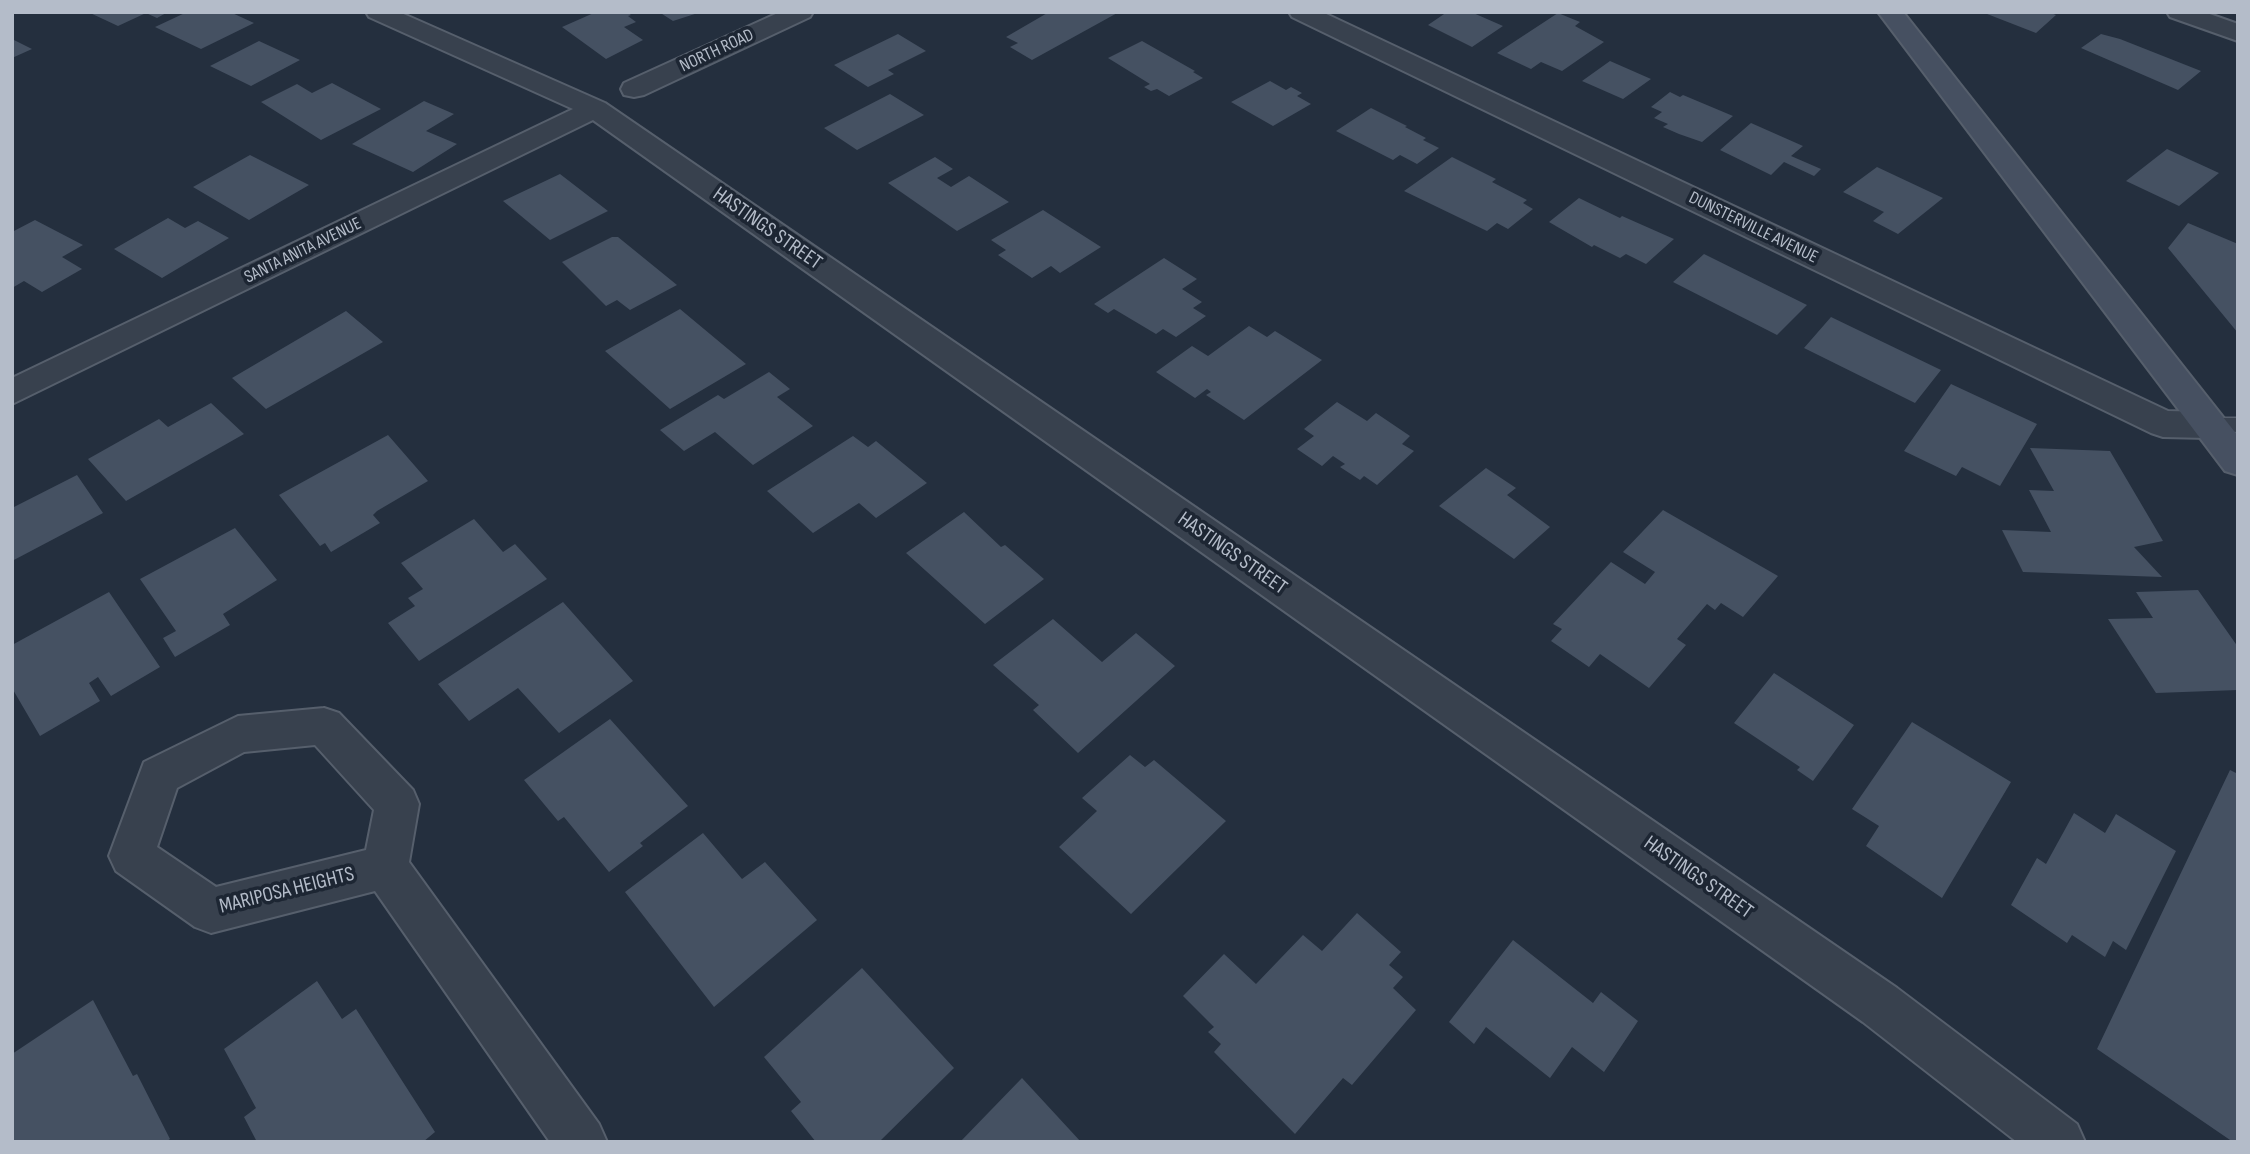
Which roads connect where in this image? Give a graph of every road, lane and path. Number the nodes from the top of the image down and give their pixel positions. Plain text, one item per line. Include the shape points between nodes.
1 (378, 12) edge
2 (801, 12) edge
3 (1301, 12) edge
4 (1890, 12) edge
5 (2179, 12) edge
6 (2238, 33) edge
7 (634, 89) dead end
8 (595, 109) junction
9 (12, 392) edge
10 (2223, 425) edge
11 (2238, 462) edge
12 (385, 867) junction
13 (581, 1142) edge
14 (2059, 1142) edge

1 - 8 street, HASTINGS STREET
2 - 7 street, NORTH ROAD
3 - 10 street, DUNSTERVILLE AVENUE via 2163,424
4 - 10 main road
5 - 6 street
8 - 9 street, SANTA ANITA AVENUE
8 - 14 street, HASTINGS STREET via 1880,1005
10 - 11 main road
12 - 12 street, MARIPOSA HEIGHTS via 397,804 324,726 238,734 159,776 132,856 211,911
12 - 13 street

